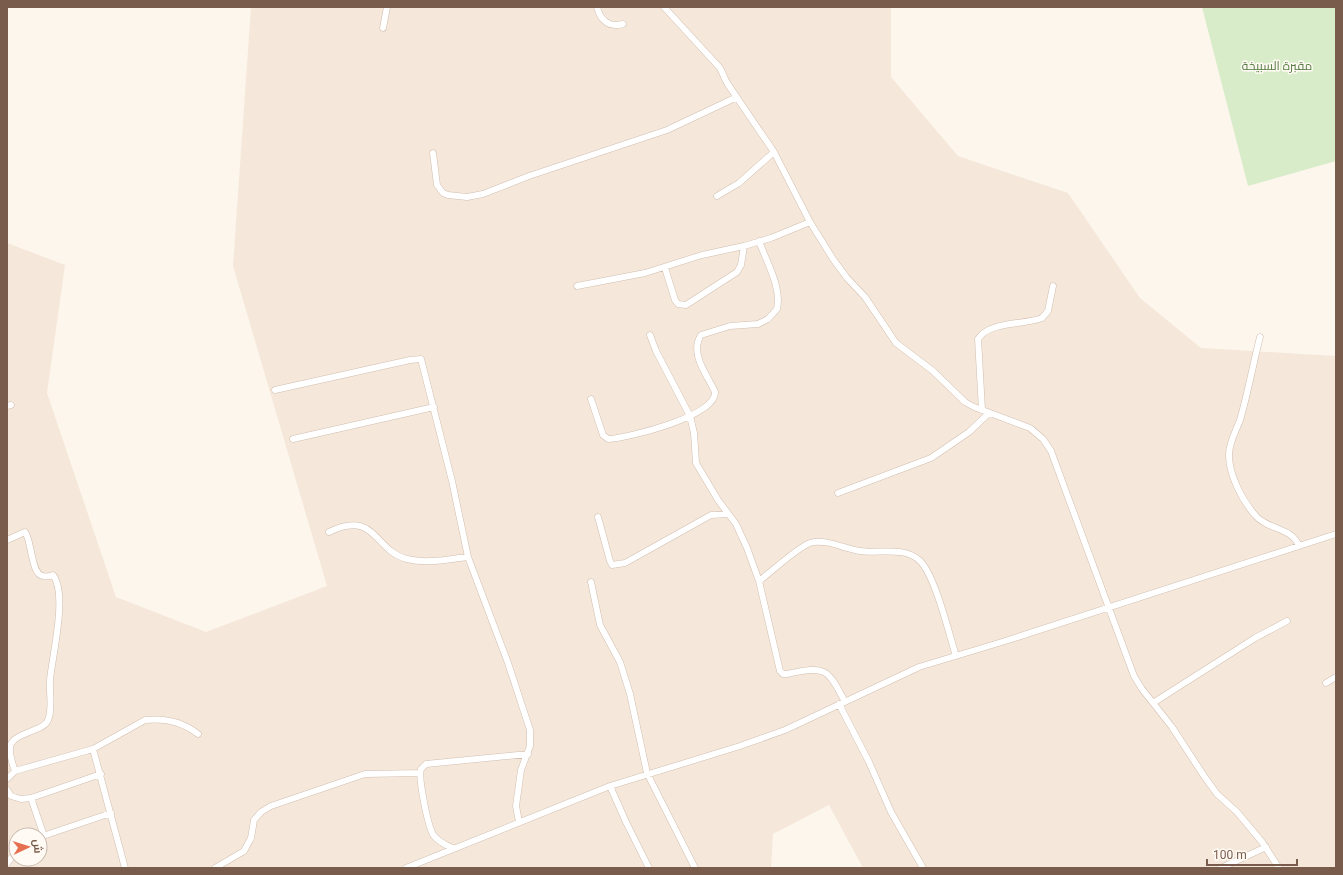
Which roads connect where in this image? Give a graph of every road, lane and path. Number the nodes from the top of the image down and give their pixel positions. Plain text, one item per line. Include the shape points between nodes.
1 (387, 7) edge
2 (597, 7) edge
3 (664, 7) edge
4 (623, 24) dead end
5 (383, 28) dead end
6 (737, 97) junction
7 (774, 152) junction
8 (433, 153) dead end
9 (717, 196) dead end
10 (810, 222) junction
11 (759, 241) junction
12 (744, 246) junction
13 (665, 268) junction
14 (577, 286) dead end
15 (1053, 286) dead end
16 (650, 335) dead end
17 (1260, 337) dead end
18 (275, 390) dead end
19 (591, 399) dead end
20 (434, 407) junction
21 (982, 410) junction
22 (989, 413) junction
23 (690, 416) junction
24 (292, 439) dead end
25 (838, 493) dead end
26 (728, 514) junction
27 (598, 517) dead end
28 (329, 532) dead end
29 (1336, 534) edge
30 (7, 540) edge
31 (1299, 546) junction
32 (468, 557) junction
33 (759, 581) junction
34 (591, 582) dead end
35 (1110, 607) junction
36 (1287, 621) dead end
37 (956, 656) junction
38 (1336, 677) edge
39 (1326, 683) dead end
40 (842, 703) junction
41 (1153, 703) junction
42 (198, 734) dead end
43 (93, 749) junction
44 (528, 754) junction
45 (15, 770) junction
46 (420, 773) junction
47 (647, 773) junction
48 (101, 774) junction
49 (7, 779) edge
50 (610, 786) junction
51 (7, 790) edge
52 (31, 798) junction
53 (111, 813) junction
54 (519, 822) junction
55 (39, 827) edge
56 (48, 835) edge
57 (1266, 847) junction
58 (452, 848) junction
59 (125, 868) edge
60 (215, 868) edge
61 (406, 868) edge
62 (649, 868) edge
63 (695, 868) edge
64 (923, 868) edge
65 (1221, 868) edge
66 (1279, 868) edge

1 - 5 street
2 - 4 street via 600,16 611,25
3 - 6 street via 712,58
6 - 7 street
6 - 8 street via 667,130 483,194 467,197 443,193 437,185
7 - 9 street via 739,183
7 - 10 street
10 - 11 street
10 - 21 street via 840,270 865,297 896,343 939,376 965,402
11 - 12 street
11 - 23 street via 775,283 777,309 768,319 758,324 730,326 701,335 698,343 699,358 716,396
12 - 13 street via 702,255
12 - 13 street via 741,265 737,272 686,305 678,304 675,300
13 - 14 street
15 - 21 street via 1048,311 1042,318 1000,327 980,336 977,344
16 - 23 street via 656,352
17 - 31 street via 1245,401 1229,449 1229,459 1239,488 1255,515 1267,525 1291,535
18 - 20 street via 418,358 423,364
19 - 23 street via 603,435 608,439 656,430
20 - 24 street
20 - 32 street
21 - 22 street
22 - 25 street via 969,432 931,458
22 - 35 street via 1021,423 1043,438 1051,451
23 - 26 street via 696,463
26 - 27 street via 711,515 617,566 612,565 610,561
26 - 33 street via 742,535
28 - 32 street via 338,527 365,527 388,548 405,559 427,562
29 - 31 street
30 - 45 street via 25,532 36,571 42,576 53,575 57,582 59,605 48,722 10,744 9,750
31 - 35 street
32 - 44 street via 530,730
33 - 37 street via 811,542 824,542 862,552 908,554 920,561 929,577
33 - 40 street via 780,671 787,674 822,670 832,678
34 - 47 street via 600,624 620,662 630,694
35 - 37 street
35 - 41 street via 1126,659 1134,676
36 - 41 street via 1255,638
37 - 40 street via 919,667
38 - 39 street
40 - 47 street via 784,730 740,746
40 - 64 street via 890,812
41 - 57 street via 1217,794 1237,812
42 - 43 street via 186,725 154,719 145,720
43 - 45 street
43 - 48 street
44 - 46 street via 426,764
44 - 54 street via 521,770 516,806
45 - 49 street
46 - 58 street via 431,829 439,841
46 - 60 street via 365,774 271,806 254,820 251,838 244,851
47 - 50 street
47 - 63 street
48 - 52 street
48 - 53 street
50 - 54 street
50 - 62 street
51 - 52 street via 11,796
52 - 55 street
53 - 56 street
53 - 59 street
54 - 58 street
57 - 65 street
57 - 66 street
58 - 61 street

